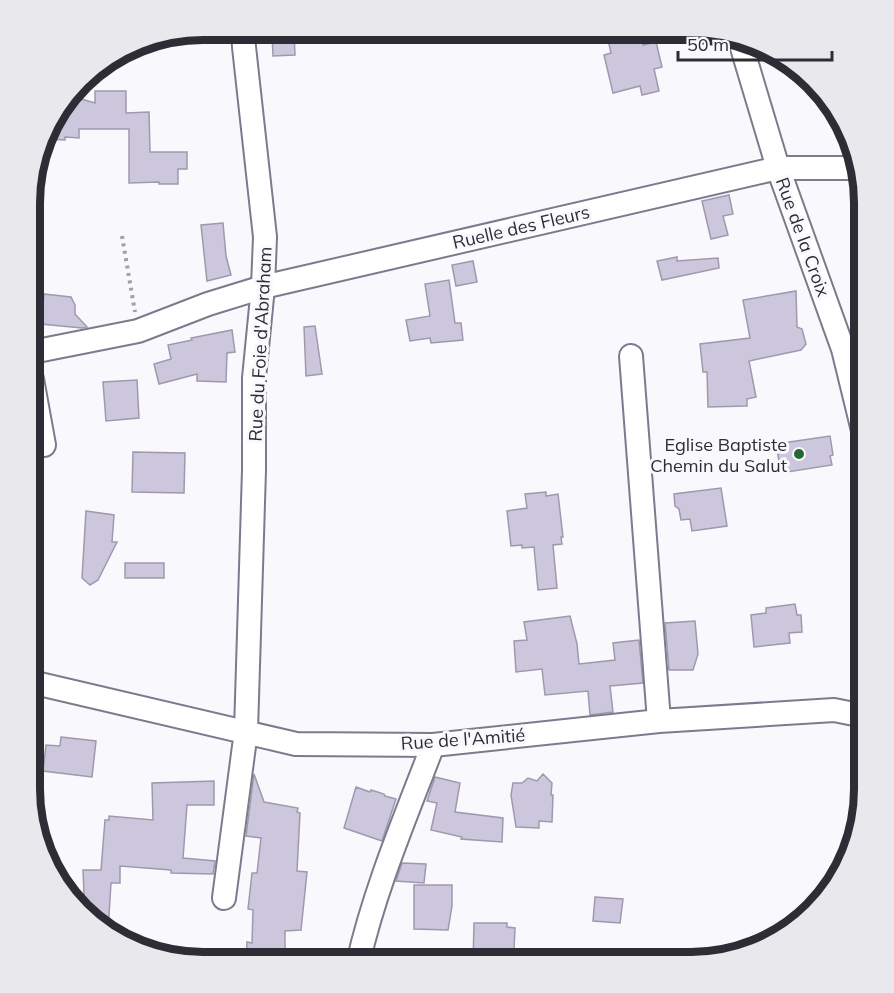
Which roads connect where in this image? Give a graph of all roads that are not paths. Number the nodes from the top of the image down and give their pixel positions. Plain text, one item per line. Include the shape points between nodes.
1 (244, 40) edge
2 (742, 49) edge
3 (778, 168) junction
4 (849, 168) edge
5 (263, 287) junction
6 (40, 350) edge
7 (631, 356) dead end
8 (853, 390) edge
9 (40, 425) edge
10 (44, 445) dead end
11 (41, 684) edge
12 (853, 714) edge
13 (658, 722) junction
14 (246, 731) junction
15 (433, 744) junction
16 (224, 898) dead end
17 (361, 952) edge

1 - 5 street, Rue du Foie d'Abraham via 266,237
2 - 3 street, Rue de la Croix
3 - 4 street, Ruelle des Fleurs
3 - 5 street, Ruelle des Fleurs
3 - 8 street, Rue de la Croix via 843,349
5 - 6 street, Ruelle des Fleurs via 138,331
5 - 14 street, Rue du Foie d'Abraham via 254,378
7 - 13 street
9 - 10 street
11 - 14 street, Rue de l'Amitié
12 - 13 street, Rue de l'Amitié via 834,710
13 - 15 street, Rue de l'Amitié
14 - 15 street, Rue de l'Amitié via 297,744
14 - 16 street, Rue du Foie d'Abraham
15 - 17 street via 382,880

